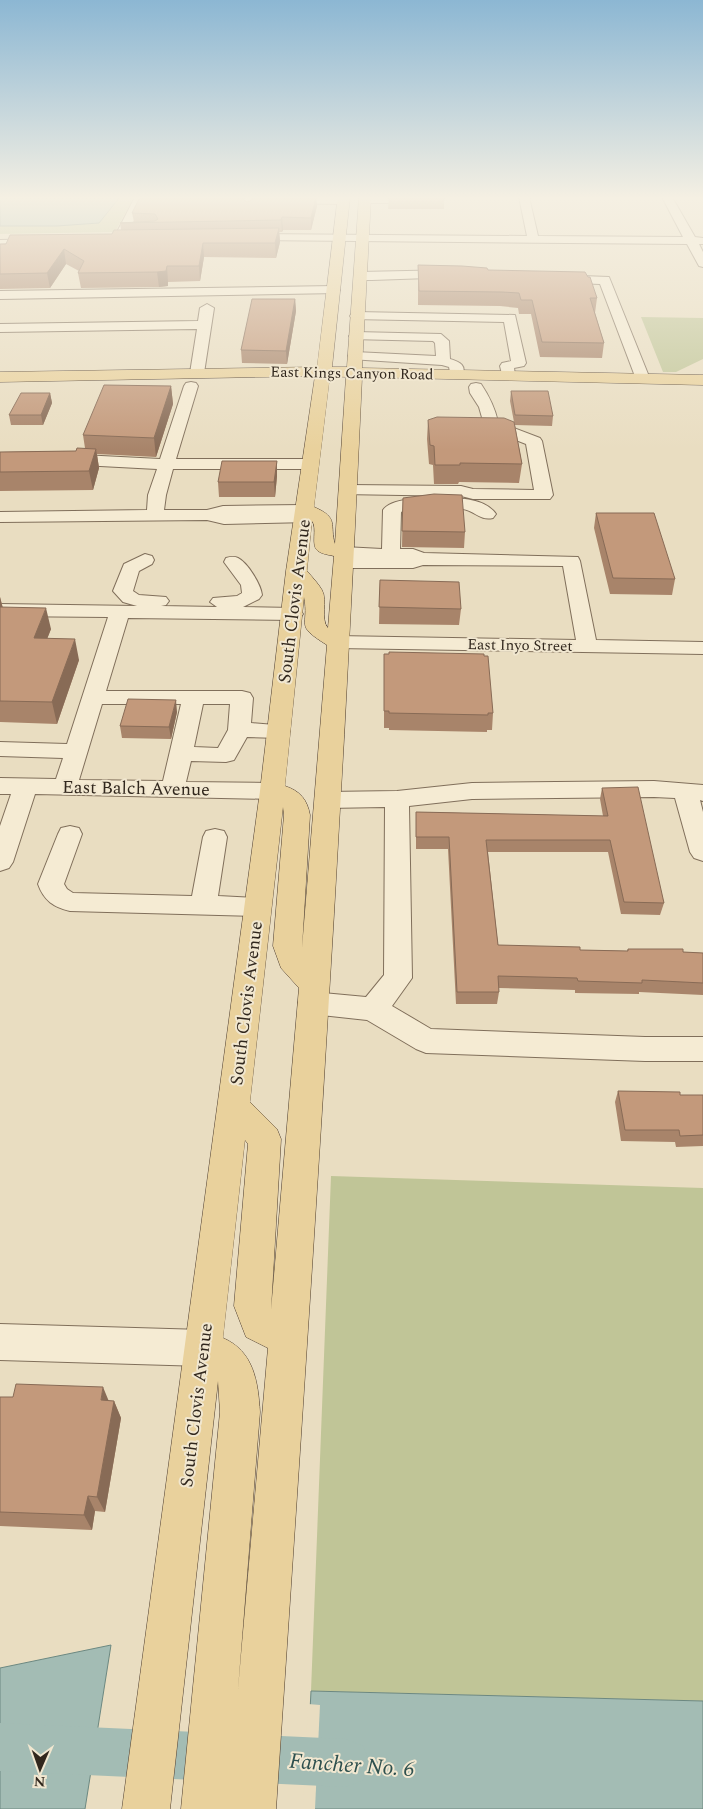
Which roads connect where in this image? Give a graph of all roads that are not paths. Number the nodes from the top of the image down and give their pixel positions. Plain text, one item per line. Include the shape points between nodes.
1 (335, 281) edge
2 (360, 281) edge
3 (606, 281) edge
4 (334, 290) junction
5 (210, 292) junction
6 (0, 295) edge
7 (357, 316) junction
8 (205, 325) junction
9 (0, 328) edge
10 (356, 336) junction
11 (442, 361) junction
12 (355, 371) junction
13 (456, 374) junction
14 (508, 375) junction
15 (0, 377) edge
16 (322, 378) junction
17 (194, 379) junction
18 (642, 379) junction
19 (703, 380) edge
20 (476, 387) junction
21 (0, 389) edge
22 (703, 392) edge
23 (0, 460) edge
24 (166, 464) junction
25 (310, 464) junction
26 (348, 490) junction
27 (304, 514) junction
28 (487, 514) dead end
29 (155, 515) junction
30 (0, 517) edge
31 (391, 554) junction
32 (344, 557) junction
33 (421, 559) junction
34 (145, 560) dead end
35 (233, 562) dead end
36 (296, 571) junction
37 (0, 610) edge
38 (120, 612) junction
39 (293, 614) junction
40 (337, 642) junction
41 (587, 646) junction
42 (703, 648) edge
43 (94, 696) junction
44 (193, 698) junction
45 (239, 730) junction
46 (279, 730) junction
47 (0, 749) edge
48 (77, 751) junction
49 (181, 754) junction
50 (0, 786) edge
51 (26, 786) junction
52 (65, 787) junction
53 (173, 789) junction
54 (272, 791) junction
55 (694, 792) edge
56 (397, 799) junction
57 (327, 800) junction
58 (70, 834) dead end
59 (215, 837) dead end
60 (703, 852) edge
61 (0, 862) edge
62 (204, 906) junction
63 (258, 907) junction
64 (312, 994) junction
65 (373, 1009) junction
66 (703, 1049) edge
67 (233, 1106) junction
68 (287, 1336) junction
69 (0, 1342) edge
70 (203, 1348) junction
71 (146, 1809) edge
72 (205, 1809) edge
73 (252, 1809) edge

1 - 4 main road, South Clovis Avenue
2 - 7 main road
3 - 18 street
4 - 5 street
4 - 16 main road, South Clovis Avenue
5 - 6 street
5 - 8 street
7 - 10 main road
7 - 14 street via 510,318 519,363 507,366
8 - 9 street
8 - 17 street
10 - 11 street via 436,337 442,341
10 - 12 main road
11 - 12 street
11 - 13 street via 456,365
12 - 13 main road, East Kings Canyon Road
12 - 16 main road, East Kings Canyon Road
12 - 20 main road, East Kings Canyon Road
12 - 26 main road
13 - 14 main road, East Kings Canyon Road
14 - 18 main road, East Kings Canyon Road
15 - 17 main road, East Kings Canyon Road
16 - 17 main road, East Kings Canyon Road
16 - 25 main road, South Clovis Avenue
17 - 21 main road, East Kings Canyon Road
17 - 24 street
18 - 19 main road, East Kings Canyon Road
20 - 22 main road, East Kings Canyon Road
20 - 26 street via 487,407 491,425 534,441 544,495
23 - 24 street
24 - 25 street
24 - 29 street via 156,496
25 - 27 main road, South Clovis Avenue
26 - 32 main road
27 - 29 street via 222,511 207,515
27 - 32 main road via 320,515 324,520 324,547
27 - 36 main road, South Clovis Avenue
28 - 31 street via 470,505 394,506
29 - 30 street
31 - 32 street
31 - 33 street via 413,555
32 - 33 street via 413,562
32 - 40 main road
33 - 41 street via 570,561
34 - 35 street via 131,568 124,591 133,599 241,602 252,595 252,590
36 - 39 main road, South Clovis Avenue
36 - 40 main road via 316,600 314,623 317,630
37 - 38 street
38 - 39 street
38 - 43 street
39 - 46 main road, South Clovis Avenue
40 - 41 street, East Inyo Street
40 - 57 main road
41 - 42 street, East Inyo Street
43 - 44 street
43 - 48 street
44 - 45 street via 242,698
44 - 49 street
45 - 46 street
45 - 49 street via 226,755
46 - 54 main road, South Clovis Avenue
47 - 48 street
48 - 52 street
49 - 53 street
50 - 51 street, East Balch Avenue
51 - 52 street, East Balch Avenue
51 - 61 street
52 - 53 street, East Balch Avenue
53 - 54 street, East Balch Avenue
54 - 63 main road, South Clovis Avenue
54 - 64 main road via 288,795 295,803 297,815 287,946 291,960
55 - 56 street via 654,788 472,791
55 - 60 street
56 - 57 street
56 - 65 street via 398,978
57 - 64 main road
58 - 62 street via 51,884 59,898 70,902
59 - 62 street
62 - 63 street
63 - 67 main road, South Clovis Avenue
64 - 65 street
64 - 68 main road
65 - 66 street via 426,1041
67 - 68 main road via 265,1139 254,1314 262,1327
67 - 70 main road, South Clovis Avenue
68 - 73 main road
69 - 70 street
70 - 71 main road, South Clovis Avenue
70 - 72 main road via 220,1355 232,1367 239,1382 240,1402

